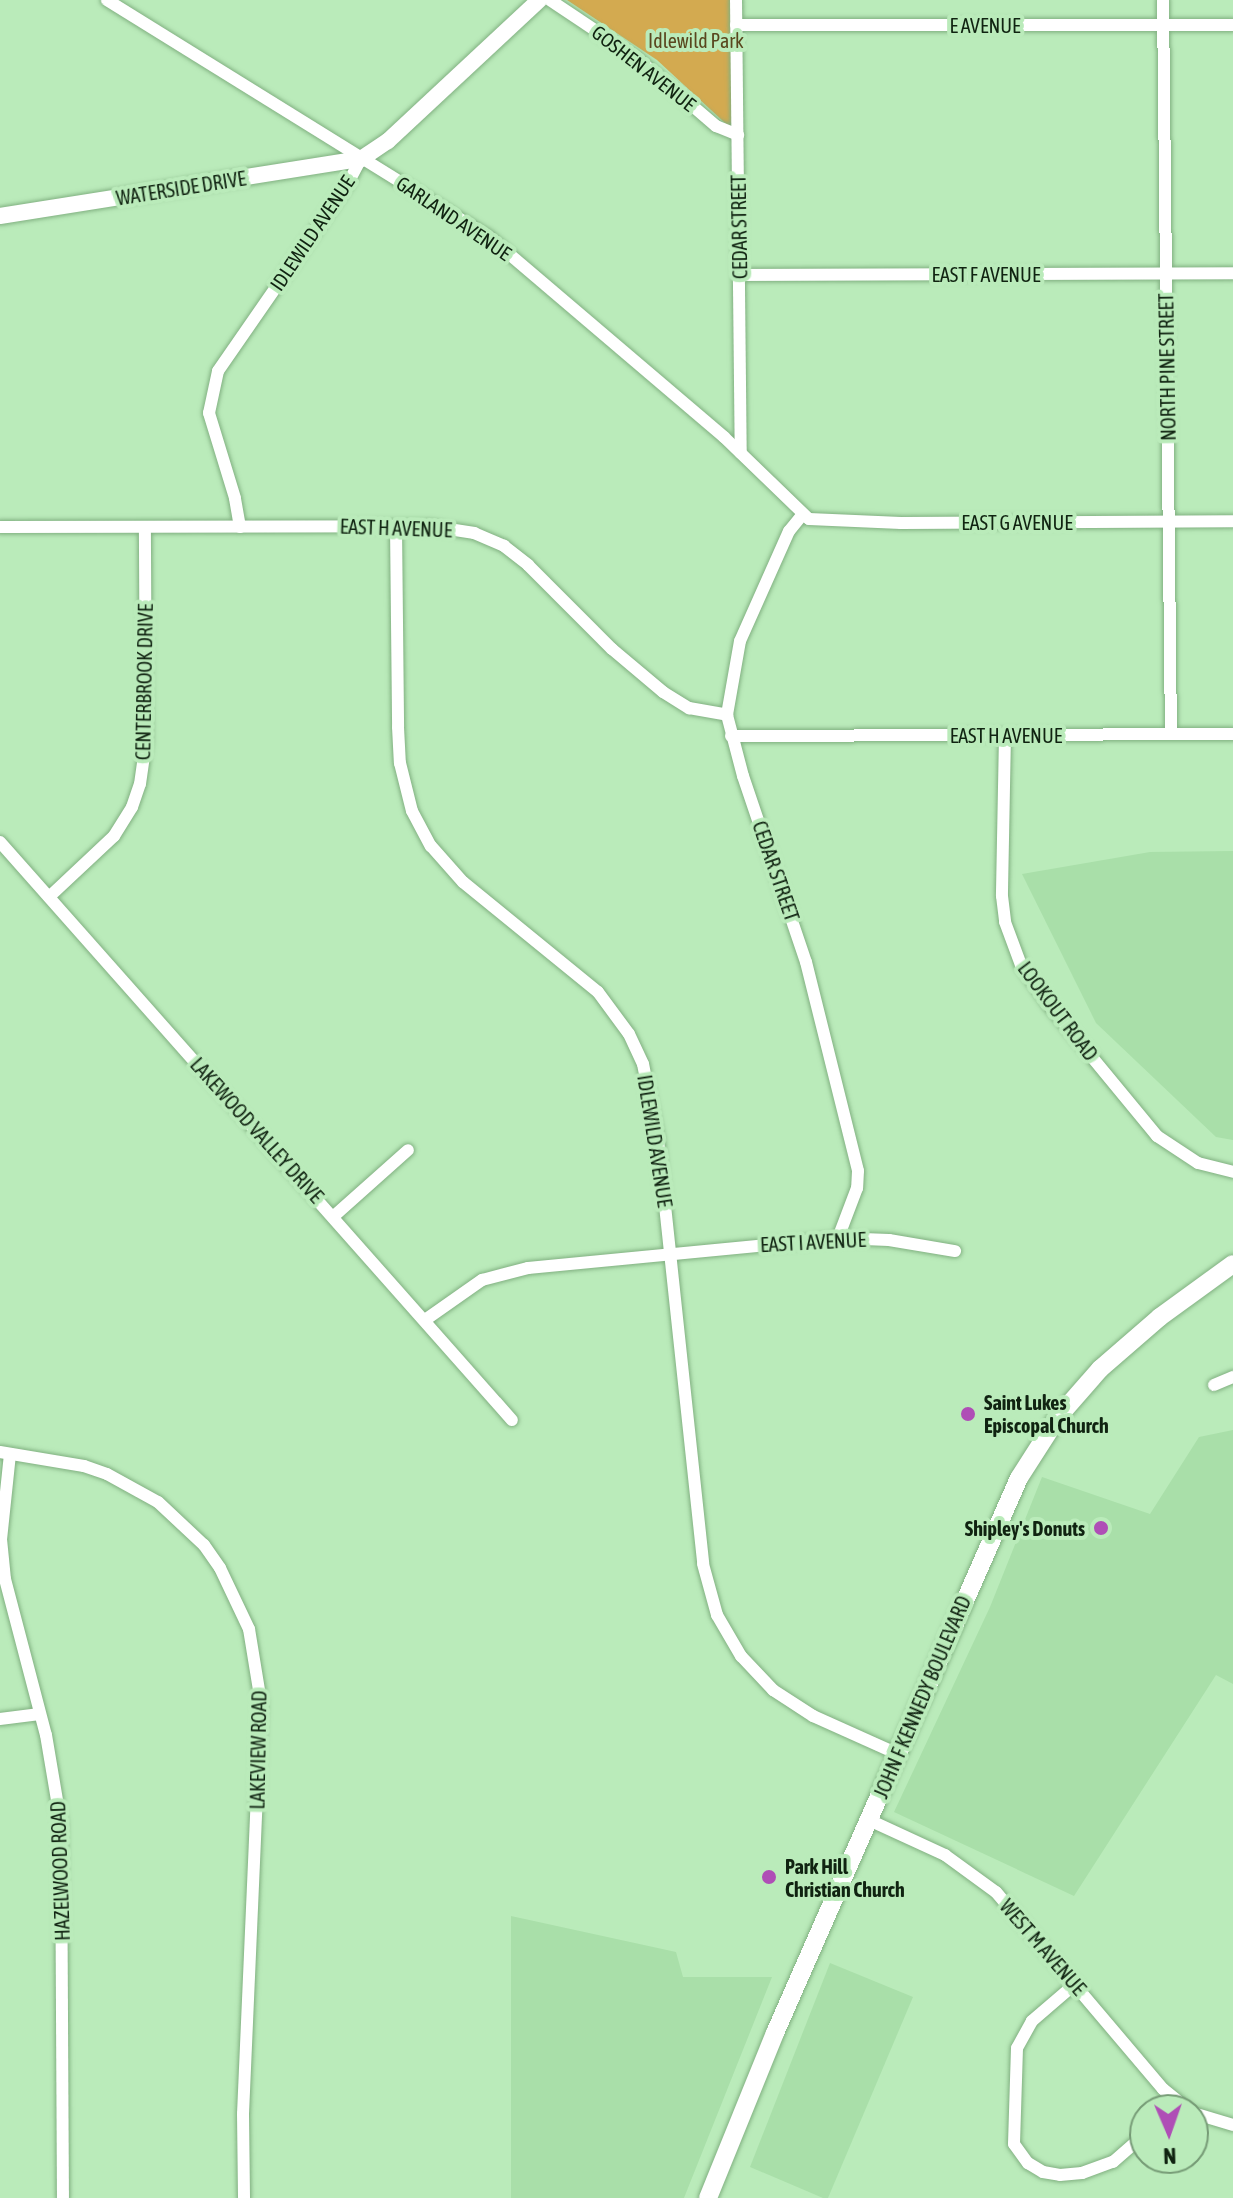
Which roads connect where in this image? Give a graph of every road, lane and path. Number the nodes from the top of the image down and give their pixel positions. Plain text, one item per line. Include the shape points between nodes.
1 (107, 0) edge
2 (539, 0) edge
3 (550, 0) edge
4 (736, 0) edge
5 (1163, 0) edge
6 (736, 25) junction
7 (1233, 25) edge
8 (1163, 26) junction
9 (738, 135) junction
10 (361, 159) junction
11 (0, 216) edge
12 (1233, 273) edge
13 (1166, 274) junction
14 (739, 275) junction
15 (741, 453) junction
16 (803, 514) junction
17 (1168, 521) junction
18 (1233, 521) edge
19 (396, 526) junction
20 (0, 527) edge
21 (145, 527) junction
22 (240, 527) junction
23 (727, 715) junction
24 (1171, 734) junction
25 (1233, 734) edge
26 (1005, 735) junction
27 (731, 736) junction
28 (0, 842) edge
29 (49, 897) junction
30 (408, 1150) dead end
31 (1233, 1172) edge
32 (334, 1216) junction
33 (838, 1238) junction
34 (955, 1251) dead end
35 (670, 1254) junction
36 (1233, 1264) edge
37 (425, 1320) junction
38 (1233, 1377) edge
39 (1214, 1385) dead end
40 (512, 1420) dead end
41 (5, 1453) edge
42 (40, 1714) junction
43 (0, 1719) edge
44 (898, 1754) junction
45 (869, 1820) junction
46 (1075, 1984) junction
47 (1162, 2094) edge
48 (1209, 2117) edge
49 (1233, 2125) edge
50 (1129, 2148) edge
51 (63, 2198) edge
52 (244, 2198) edge
53 (708, 2198) edge

1 - 10 street, GARLAND AVENUE
2 - 10 street, IDLEWILD AVENUE via 388,141
3 - 9 street, GOSHEN AVENUE via 638,59 716,126
4 - 6 street, CEDAR STREET
5 - 8 street, NORTH PINE STREET
6 - 8 street, E AVENUE
6 - 9 street, CEDAR STREET
7 - 8 street, E AVENUE
8 - 13 street, NORTH PINE STREET
9 - 14 street, CEDAR STREET
10 - 11 street, WATERSIDE DRIVE
10 - 15 street, GARLAND AVENUE via 488,236
10 - 22 street, IDLEWILD AVENUE via 215,382 209,413
12 - 13 street, EAST F AVENUE
13 - 14 street, EAST F AVENUE
13 - 17 street, NORTH PINE STREET
14 - 15 street, CEDAR STREET
15 - 16 street, GARLAND AVENUE
16 - 17 street, EAST G AVENUE via 820,522
16 - 23 street, CEDAR STREET via 789,531 740,641
17 - 18 street, EAST G AVENUE
17 - 24 street, NORTH PINE STREET
19 - 22 street, EAST H AVENUE
19 - 23 street, EAST H AVENUE via 474,533 504,546 654,685 689,708
19 - 35 street, IDLEWILD AVENUE via 398,739 412,811 443,862 579,974 629,1034 652,1097
20 - 21 street, EAST H AVENUE
21 - 22 street, EAST H AVENUE
21 - 29 street, CENTERBROOK DRIVE via 146,742 140,784 114,836
23 - 27 street, CEDAR STREET
24 - 25 street, EAST H AVENUE
24 - 26 street, EAST H AVENUE
26 - 27 street, EAST H AVENUE
26 - 31 street, LOOKOUT ROAD via 1002,896 1005,922 1021,965 1157,1136 1198,1163
27 - 33 street, CEDAR STREET via 806,962 858,1171
28 - 29 street, LAKEWOOD VALLEY DRIVE
29 - 32 street, LAKEWOOD VALLEY DRIVE
30 - 32 street
32 - 37 street, LAKEWOOD VALLEY DRIVE
33 - 34 street, EAST I AVENUE
33 - 35 street, EAST I AVENUE
35 - 37 street, EAST I AVENUE via 506,1271 464,1289
35 - 44 street, IDLEWILD AVENUE via 703,1564 722,1625 741,1656 773,1690 813,1716
36 - 44 main road, JOHN F KENNEDY BOULEVARD via 1127,1344 1053,1425 1019,1478
37 - 40 street, LAKEWOOD VALLEY DRIVE
38 - 39 street
41 - 42 street, HAZELWOOD ROAD via 2,1554
41 - 52 street, LAKEVIEW ROAD via 84,1466 158,1502 204,1545 249,1629 261,1702
42 - 43 street
42 - 51 street, HAZELWOOD ROAD via 61,1824
44 - 45 main road, JOHN F KENNEDY BOULEVARD
45 - 46 street, WEST M AVENUE via 977,1876
45 - 53 main road, JOHN F KENNEDY BOULEVARD
46 - 47 street, WEST M AVENUE
46 - 50 street via 1032,2021 1017,2048 1012,2126 1017,2152 1043,2172 1082,2173 1113,2162
48 - 49 street, WEST M AVENUE

